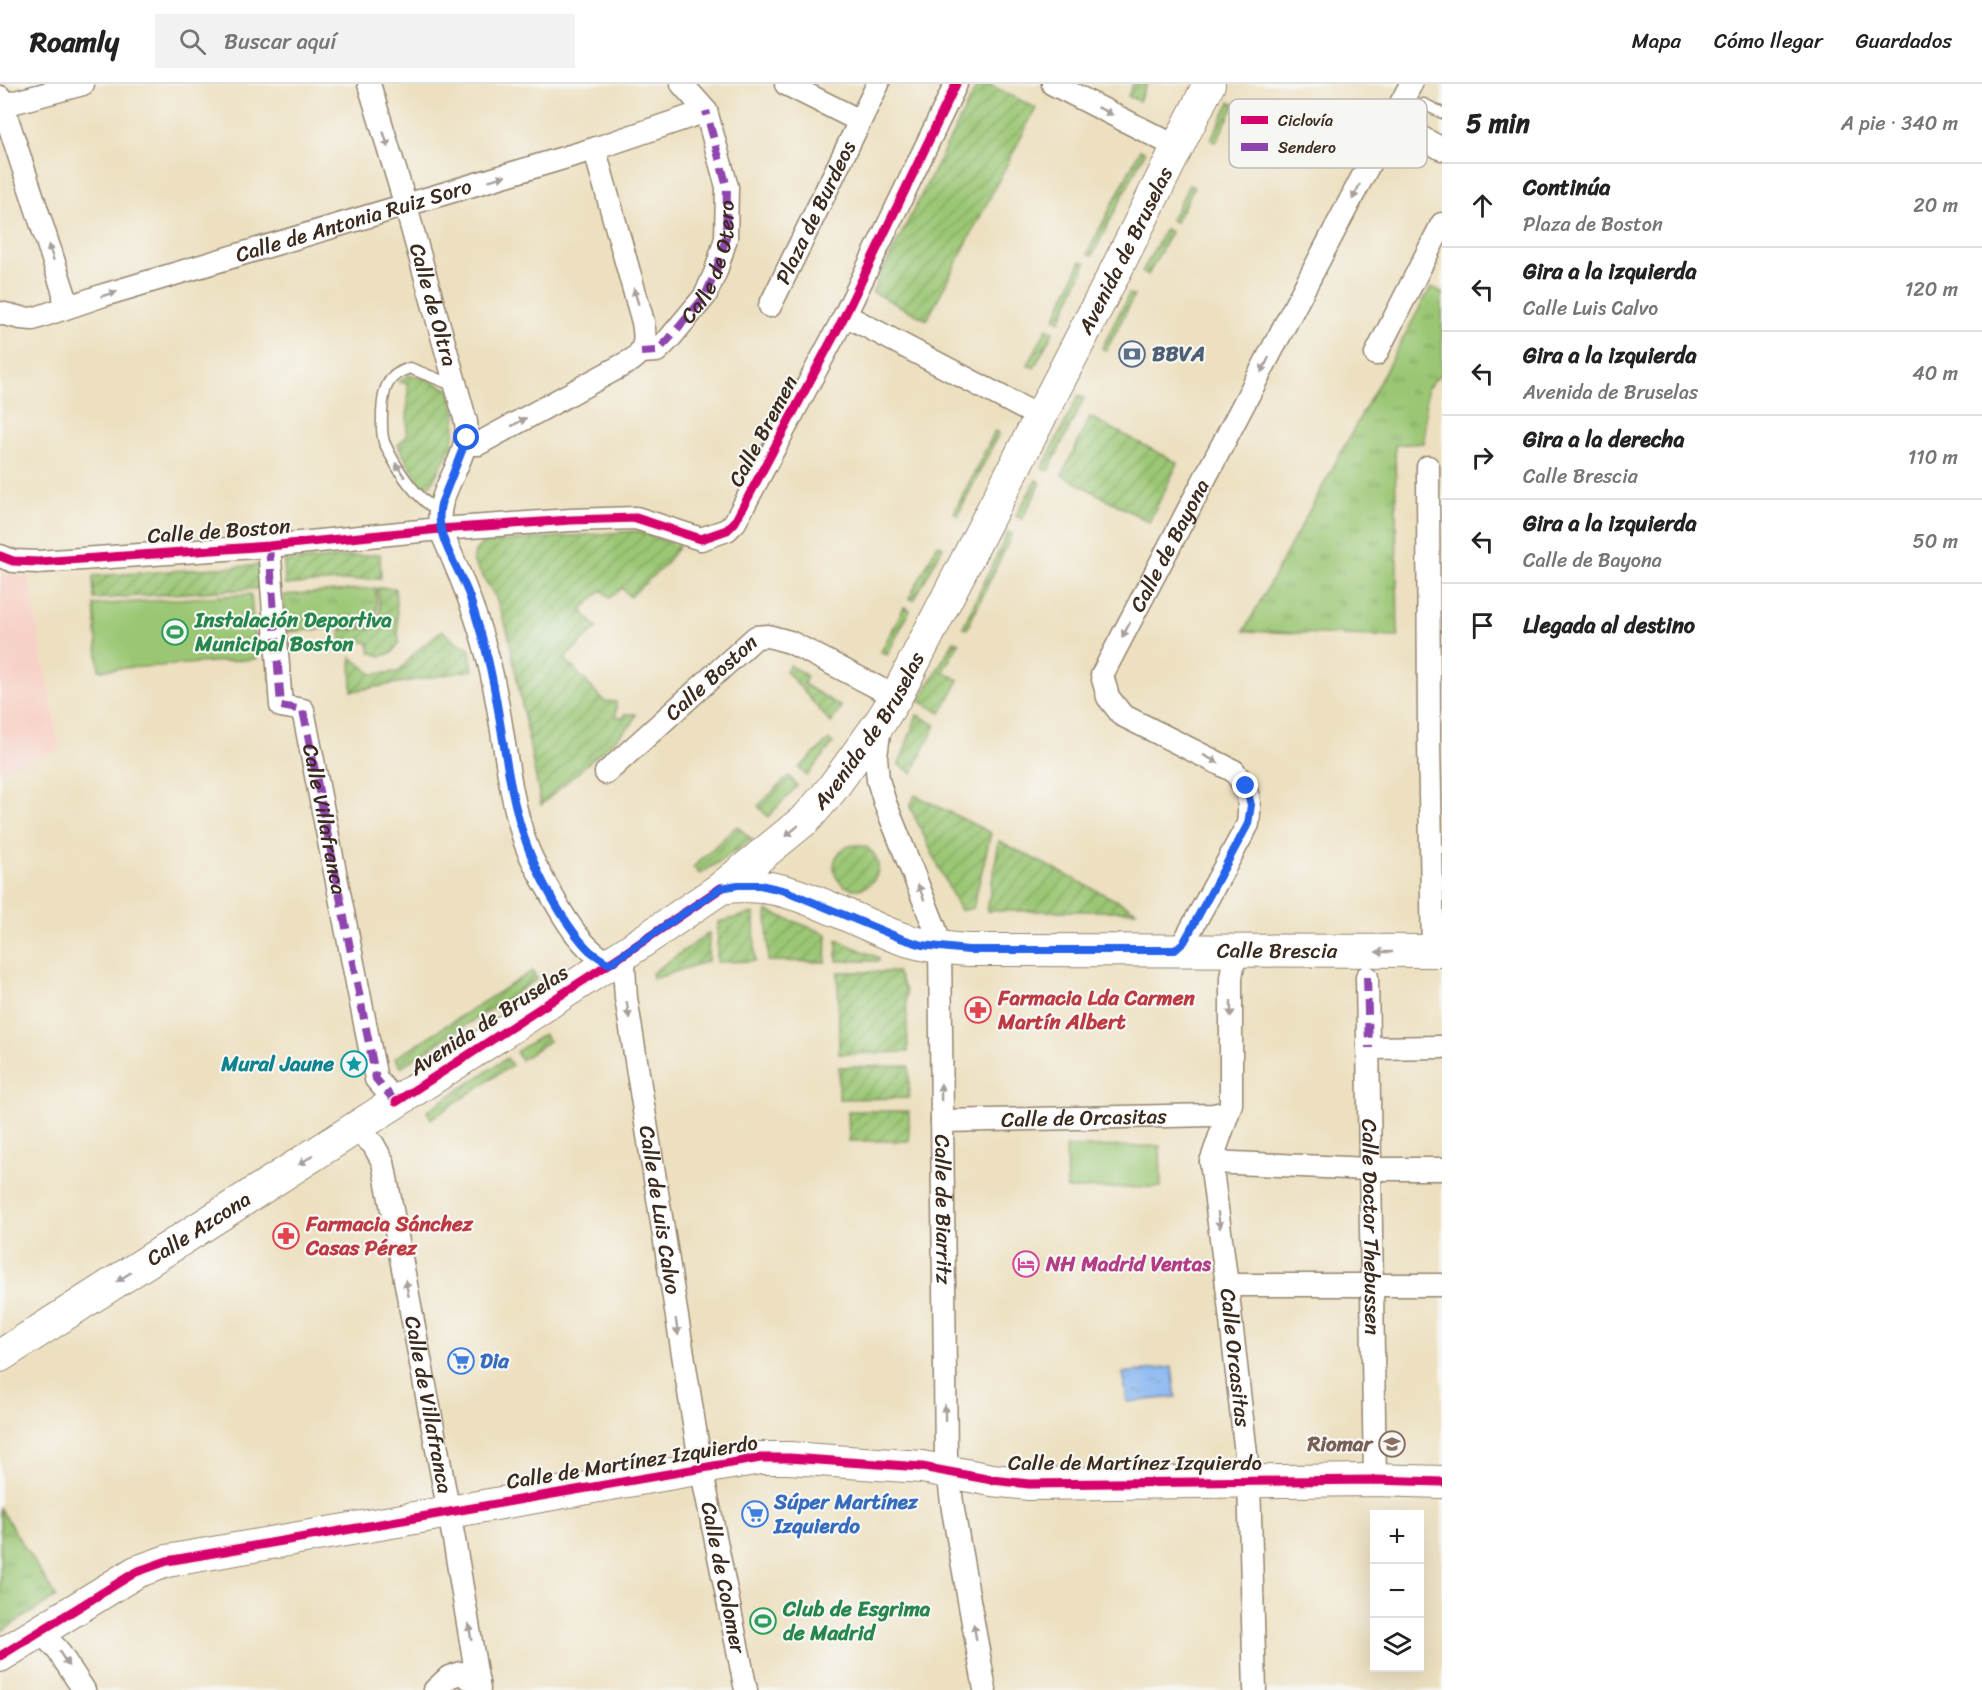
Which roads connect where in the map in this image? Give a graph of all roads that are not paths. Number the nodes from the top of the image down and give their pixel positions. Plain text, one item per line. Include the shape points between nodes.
1 (83, 84) edge
2 (369, 84) edge
3 (682, 84) edge
4 (786, 84) edge
5 (878, 84) edge
6 (956, 84) edge
7 (1053, 84) edge
8 (1209, 84) edge
9 (1411, 84) edge
10 (1403, 99) edge
11 (1, 103) edge
12 (1427, 106) edge
13 (706, 111) junction
14 (1442, 113) edge
15 (860, 121) junction
16 (1427, 140) edge
17 (1177, 147) junction
18 (597, 148) junction
19 (1442, 148) edge
20 (1368, 168) edge
21 (405, 206) junction
22 (1442, 224) edge
23 (770, 306) dead end
24 (64, 308) junction
25 (0, 313) edge
26 (845, 315) junction
27 (641, 352) junction
28 (1376, 354) dead end
29 (458, 387) junction
30 (1040, 417) junction
31 (466, 444) junction
32 (1428, 467) dead end
33 (439, 521) junction
34 (269, 546) junction
35 (0, 556) edge
36 (888, 709) junction
37 (1436, 741) edge
38 (606, 773) dead end
39 (721, 888) junction
40 (940, 947) junction
41 (1175, 950) junction
42 (1438, 951) edge
43 (1239, 952) junction
44 (618, 958) junction
45 (1367, 977) dead end
46 (1442, 1047) edge
47 (1369, 1048) junction
48 (396, 1102) junction
49 (1228, 1112) junction
50 (942, 1121) junction
51 (355, 1129) junction
52 (1211, 1162) junction
53 (1369, 1169) junction
54 (1442, 1169) edge
55 (1372, 1284) junction
56 (1227, 1285) junction
57 (1442, 1285) edge
58 (0, 1356) edge
59 (701, 1467) junction
60 (948, 1471) junction
61 (1375, 1480) junction
62 (1249, 1481) junction
63 (1442, 1482) edge
64 (449, 1511) junction
65 (39, 1631) junction
66 (0, 1656) edge
67 (478, 1687) edge
68 (84, 1690) edge
69 (435, 1690) edge
70 (746, 1690) edge
71 (985, 1690) edge
72 (1255, 1690) edge

1 - 11 street
2 -> 21 street, Calle de Oltra
3 - 13 street
4 - 15 street, Plaza de Burdeos
5 - 15 street, Plaza de Burdeos
6 - 26 street, Calle Bremen
7 -> 17 street
8 - 17 street, Avenida de Bruselas
9 - 10 street, Calle de Bayona
24 -> 11 street via 64,293
12 - 14 lane
13 - 18 street, Calle de Antonia Ruiz Soro
13 - 27 street, Calle de Otero via 727,187 726,238 705,296 657,351
15 - 23 street, Plaza de Burdeos
16 - 19 street
17 - 30 street, Avenida de Bruselas
21 -> 18 street, Calle de Antonia Ruiz Soro
27 -> 18 street, Calle de Otero via 646,337 643,322
20 -> 41 street, Calle de Bayona via 1102,675 1108,697 1122,714 1234,771 1246,786 1251,805 1248,824 1184,942
24 -> 21 street, Calle de Antonia Ruiz Soro
21 - 29 street, Calle de Oltra
22 - 28 street
24 - 25 street, Calle de Antonia Ruiz Soro via 33,319
26 - 30 street
26 - 33 street, Calle Bremen via 735,522 727,530 701,539 636,518 522,523
31 -> 27 street, Calle de Otero via 478,444
29 - 31 street, Calle de Oltra via 466,422
33 -> 29 lane via 386,447 381,433 383,394 392,378 410,368
30 - 36 street, Avenida de Bruselas
31 - 33 street
32 - 37 street, Calle Brescia
33 - 34 street, Calle de Boston
33 - 44 street via 469,595 490,666 525,842 576,935 592,953
34 - 35 street, Calle de Boston via 38,562
34 - 48 street, Calle Villafranca via 280,706 303,710 376,1079
36 - 38 street, Calle Boston via 790,642 756,637
36 -> 39 street, Avenida de Bruselas via 807,818
40 -> 36 street via 878,780 876,757
37 - 42 street, Calle Brescia
39 - 40 street, Calle Brescia via 760,885 786,891 900,938
39 - 44 street, Avenida de Bruselas
40 - 41 street, Calle Brescia
50 -> 40 street, Calle de Biarritz
41 - 43 street, Calle Brescia
42 -> 43 street, Calle Brescia
43 -> 49 street, Calle Orcasitas via 1231,978
44 - 48 street, Avenida de Bruselas
44 -> 59 street, Calle de Luis Calvo via 624,968
45 - 47 street, Calle Doctor Thebussen
46 - 47 street
47 - 53 street, Calle Doctor Thebussen
48 - 51 street, Calle Azcona
49 - 50 street, Calle de Orcasitas
49 - 52 street, Calle Orcasitas
60 -> 50 street, Calle de Biarritz
51 -> 58 street, Calle Azcona
64 -> 51 street, Calle de Villafranca via 383,1162 373,1144
52 - 53 street
52 -> 56 street, Calle Orcasitas
53 - 54 street
53 - 55 street, Calle Doctor Thebussen
55 - 56 street
55 - 57 street
55 - 61 street, Calle Doctor Thebussen
56 - 62 street, Calle Orcasitas
59 - 60 street, Calle de Martínez Izquierdo via 789,1458
59 - 64 street, Calle de Martínez Izquierdo
59 - 70 street, Calle de Colomer
60 - 62 street, Calle de Martínez Izquierdo via 1029,1484
71 -> 60 street, Calle de Biarritz
61 - 62 street, Calle de Martínez Izquierdo
61 - 63 street, Calle de Martínez Izquierdo
62 - 72 street, Calle Orcasitas
64 - 65 street, Calle de Martínez Izquierdo via 167,1561 136,1572
67 -> 64 street, Calle de Villafranca
65 - 66 street, Calle de Martínez Izquierdo
65 -> 68 street via 57,1649
67 - 69 street via 460,1673

